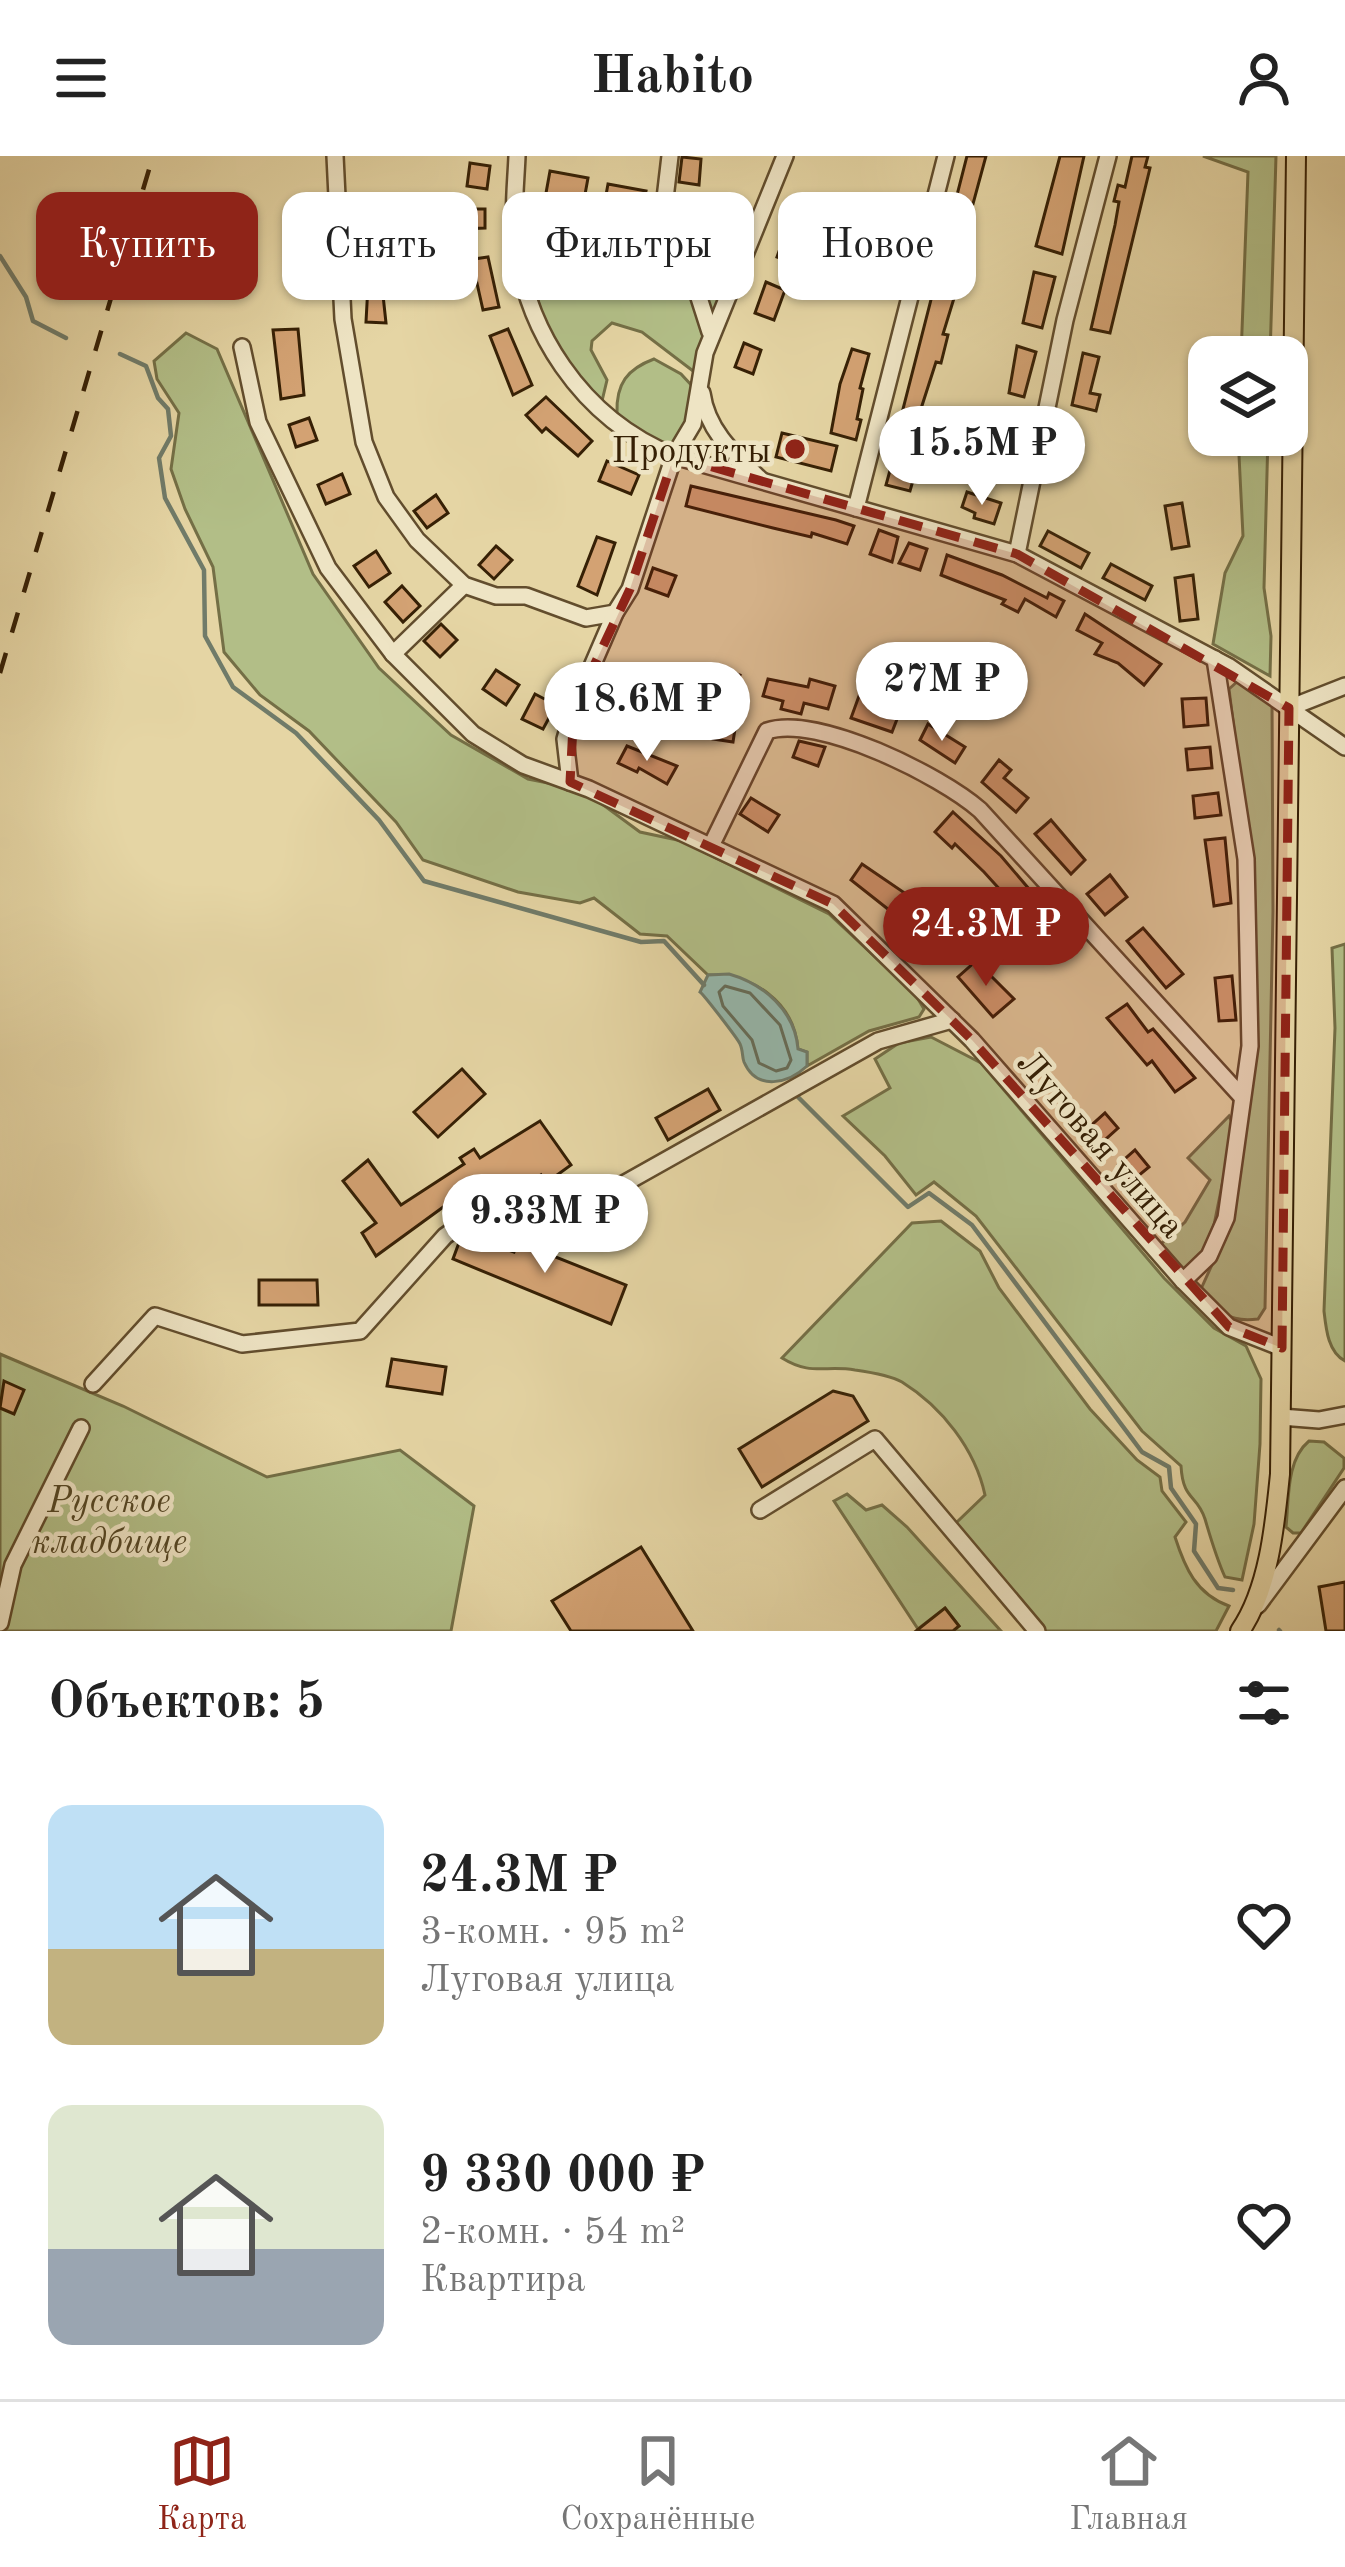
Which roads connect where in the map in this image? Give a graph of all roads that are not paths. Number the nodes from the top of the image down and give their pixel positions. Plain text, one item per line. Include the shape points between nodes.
1 (334, 156) edge
2 (517, 156) edge
3 (670, 156) edge
4 (785, 156) edge
5 (946, 156) edge
6 (1108, 156) edge
7 (1296, 156) edge
8 (515, 192) edge
9 (666, 192) edge
10 (754, 231) edge
11 (528, 300) edge
12 (702, 300) edge
13 (726, 300) edge
14 (710, 340) junction
15 (242, 347) dead end
16 (700, 383) junction
17 (674, 456) junction
18 (764, 482) junction
19 (856, 508) junction
20 (1017, 554) junction
21 (464, 585) junction
22 (615, 613) junction
23 (393, 654) junction
24 (1215, 659) junction
25 (1345, 686) edge
26 (1289, 708) junction
27 (1345, 747) edge
28 (570, 782) junction
29 (711, 847) junction
30 (952, 1019) junction
31 (1242, 1097) junction
32 (1183, 1281) junction
33 (1282, 1348) junction
34 (93, 1384) dead end
35 (1345, 1415) edge
36 (1281, 1418) junction
37 (81, 1428) dead end
38 (1345, 1488) edge
39 (760, 1510) dead end
40 (0, 1623) edge
41 (1243, 1627) edge
42 (1037, 1631) edge

1 - 21 street via 343,319 364,442 386,497
2 - 8 street
3 - 9 street
4 - 10 street
5 - 19 street
6 - 20 street
7 - 26 main road
11 - 17 street via 548,348 598,408
12 - 14 street
13 - 14 street
14 - 16 street
15 - 23 street, Луговая улица via 258,422 328,568
16 - 17 street via 693,424
16 - 18 street via 725,446
17 - 18 street
17 - 22 street
18 - 19 street
19 - 20 street
20 - 24 street
21 - 22 street via 586,618
21 - 23 street
22 - 28 street via 565,739
23 - 28 street, Луговая улица via 472,734
24 - 26 street
24 - 31 street via 1246,859 1250,1046
25 - 26 street
26 - 27 street
26 - 33 main road
28 - 29 street, Луговая улица
29 - 30 street, Луговая улица via 833,904
29 - 31 street via 766,731 806,727 912,766 980,810
30 - 32 street, Луговая улица
30 - 34 street via 878,1041 538,1232 480,1211 445,1236 361,1331 242,1344 155,1316
31 - 32 street via 1226,1218 1210,1256
32 - 33 street, Луговая улица via 1229,1327
33 - 36 main road
35 - 36 street
36 - 41 main road via 1276,1512
37 - 40 street via 13,1565
38 - 41 street
39 - 42 street via 875,1439

